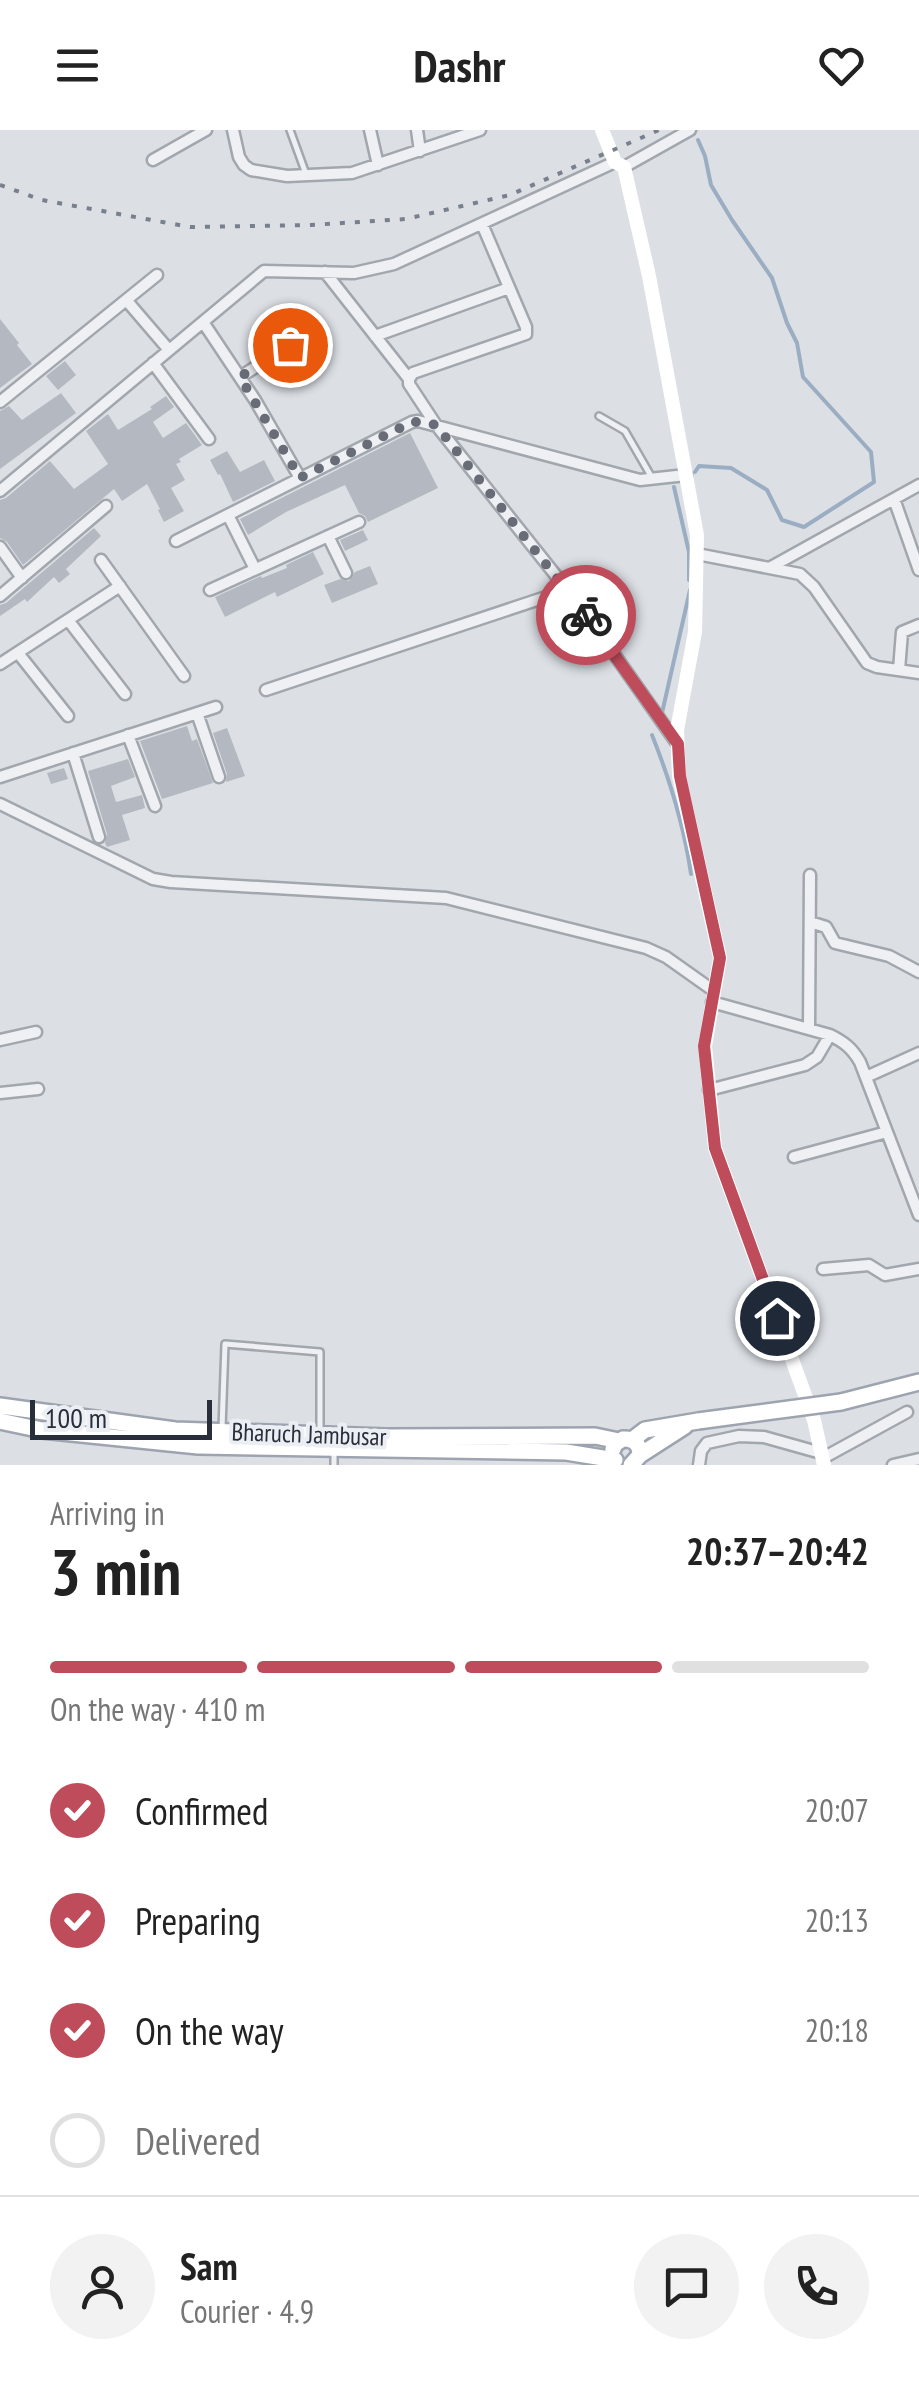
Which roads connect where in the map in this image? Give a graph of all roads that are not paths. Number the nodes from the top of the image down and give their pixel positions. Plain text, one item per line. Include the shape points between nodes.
1 (206, 130) edge
2 (233, 130) edge
3 (290, 130) edge
4 (370, 130) edge
5 (417, 130) edge
6 (480, 130) edge
7 (602, 130) edge
8 (690, 130) edge
9 (420, 150) junction
10 (154, 160) dead end
11 (378, 164) junction
12 (620, 165) junction
13 (306, 175) junction
14 (482, 224) junction
15 (325, 272) junction
16 (157, 276) dead end
17 (509, 288) junction
18 (126, 301) junction
19 (202, 322) junction
20 (376, 336) junction
21 (290, 345) dead end
22 (169, 350) junction
23 (153, 363) junction
24 (240, 377) junction
25 (409, 379) junction
26 (0, 402) edge
27 (599, 416) dead end
28 (436, 425) junction
29 (209, 439) dead end
30 (686, 475) junction
31 (300, 478) junction
32 (653, 479) junction
33 (919, 486) edge
34 (0, 491) edge
35 (894, 499) junction
36 (106, 506) dead end
37 (228, 514) junction
38 (359, 522) dead end
39 (328, 536) junction
40 (176, 540) dead end
41 (0, 547) edge
42 (697, 554) junction
43 (102, 560) dead end
44 (770, 568) junction
45 (255, 569) junction
46 (919, 570) edge
47 (346, 573) dead end
48 (22, 578) junction
49 (120, 586) junction
50 (210, 590) dead end
51 (566, 590) junction
52 (0, 596) edge
53 (68, 620) junction
54 (919, 625) edge
55 (18, 653) junction
56 (0, 664) edge
57 (898, 670) junction
58 (919, 674) edge
59 (184, 676) dead end
60 (266, 690) dead end
61 (125, 694) dead end
62 (216, 707) dead end
63 (197, 713) junction
64 (68, 716) dead end
65 (128, 735) junction
66 (678, 744) junction
67 (73, 754) junction
68 (0, 777) edge
69 (220, 778) dead end
70 (0, 804) edge
71 (155, 806) dead end
72 (99, 837) dead end
73 (810, 874) dead end
74 (810, 922) junction
75 (919, 972) edge
76 (713, 997) junction
77 (809, 1029) junction
78 (36, 1032) dead end
79 (830, 1034) junction
80 (0, 1040) edge
81 (918, 1054) edge
82 (866, 1077) junction
83 (38, 1089) dead end
84 (709, 1090) junction
85 (0, 1093) edge
86 (887, 1132) junction
87 (794, 1157) dead end
88 (919, 1214) edge
89 (823, 1269) dead end
90 (919, 1269) edge
91 (919, 1382) edge
92 (0, 1406) edge
93 (907, 1412) dead end
94 (0, 1421) edge
95 (693, 1422) junction
96 (222, 1432) junction
97 (320, 1435) junction
98 (625, 1440) junction
99 (334, 1457) edge
100 (823, 1459) edge
101 (919, 1459) edge
102 (627, 1463) edge
103 (699, 1465) edge
104 (892, 1465) edge

1 - 10 street
2 - 13 street via 247,168
3 - 13 lane
4 - 11 street
5 - 9 street
6 - 9 street
7 - 12 street
8 - 12 street
9 - 11 street
11 - 13 street
12 - 14 street
12 - 30 street via 649,276
14 - 15 street via 394,264 354,274
14 - 17 street
15 - 19 street via 264,271
15 - 20 street
16 - 18 street
17 - 20 street
17 - 25 street via 526,327 523,337
18 - 22 street
18 - 26 street
19 - 22 street
19 - 24 street
20 - 25 street
21 - 24 street
22 - 23 street
23 - 29 street
23 - 34 street
24 - 31 street
25 - 28 street
27 - 32 lane via 629,436
28 - 31 street via 412,422
28 - 32 street
28 - 51 street
30 - 32 street
30 - 42 street
31 - 37 street
33 - 35 street
35 - 44 street
35 - 46 street
36 - 48 street
37 - 40 street
37 - 45 street
38 - 39 street
39 - 45 street
39 - 47 street
41 - 48 street
42 - 44 street
42 - 66 street via 695,632
43 - 49 street
44 - 57 street via 807,579 867,663
45 - 50 street
48 - 52 street
49 - 53 street
49 - 59 street
51 - 60 street
51 - 66 street
53 - 55 street
53 - 61 street
54 - 57 street via 901,636
55 - 56 street
55 - 64 street
57 - 58 street
62 - 63 street
63 - 65 street
63 - 69 street
65 - 67 street
65 - 71 street
66 - 76 street via 720,958
67 - 68 street
67 - 72 street
70 - 76 street via 153,880 446,898 646,948 666,956
73 - 74 street
74 - 75 street via 824,926 835,943 889,956
74 - 77 street
76 - 77 street
76 - 84 street via 704,1046
77 - 79 street
78 - 80 street
79 - 82 street via 854,1052
79 - 84 street via 806,1064
81 - 82 street
82 - 86 street
83 - 85 street
84 - 100 street via 715,1148
86 - 87 street
86 - 88 street
89 - 90 street via 869,1265 885,1275
91 - 95 main road, Bharuch Jambusar, bridge via 842,1402
92 - 96 main road, Bharuch Jambusar
93 - 100 street
94 - 99 main road, Bharuch Jambusar
95 - 98 main road, Bharuch Jambusar
95 - 102 main road, Bharuch Jambusar
96 - 97 main road, Bharuch Jambusar
96 - 97 lane via 225,1344 320,1352
97 - 98 main road, Bharuch Jambusar
98 - 102 main road via 613,1452
98 - 102 main road via 639,1446
99 - 102 main road, Bharuch Jambusar via 566,1452
100 - 103 street via 764,1437 739,1436 707,1443
101 - 104 street

